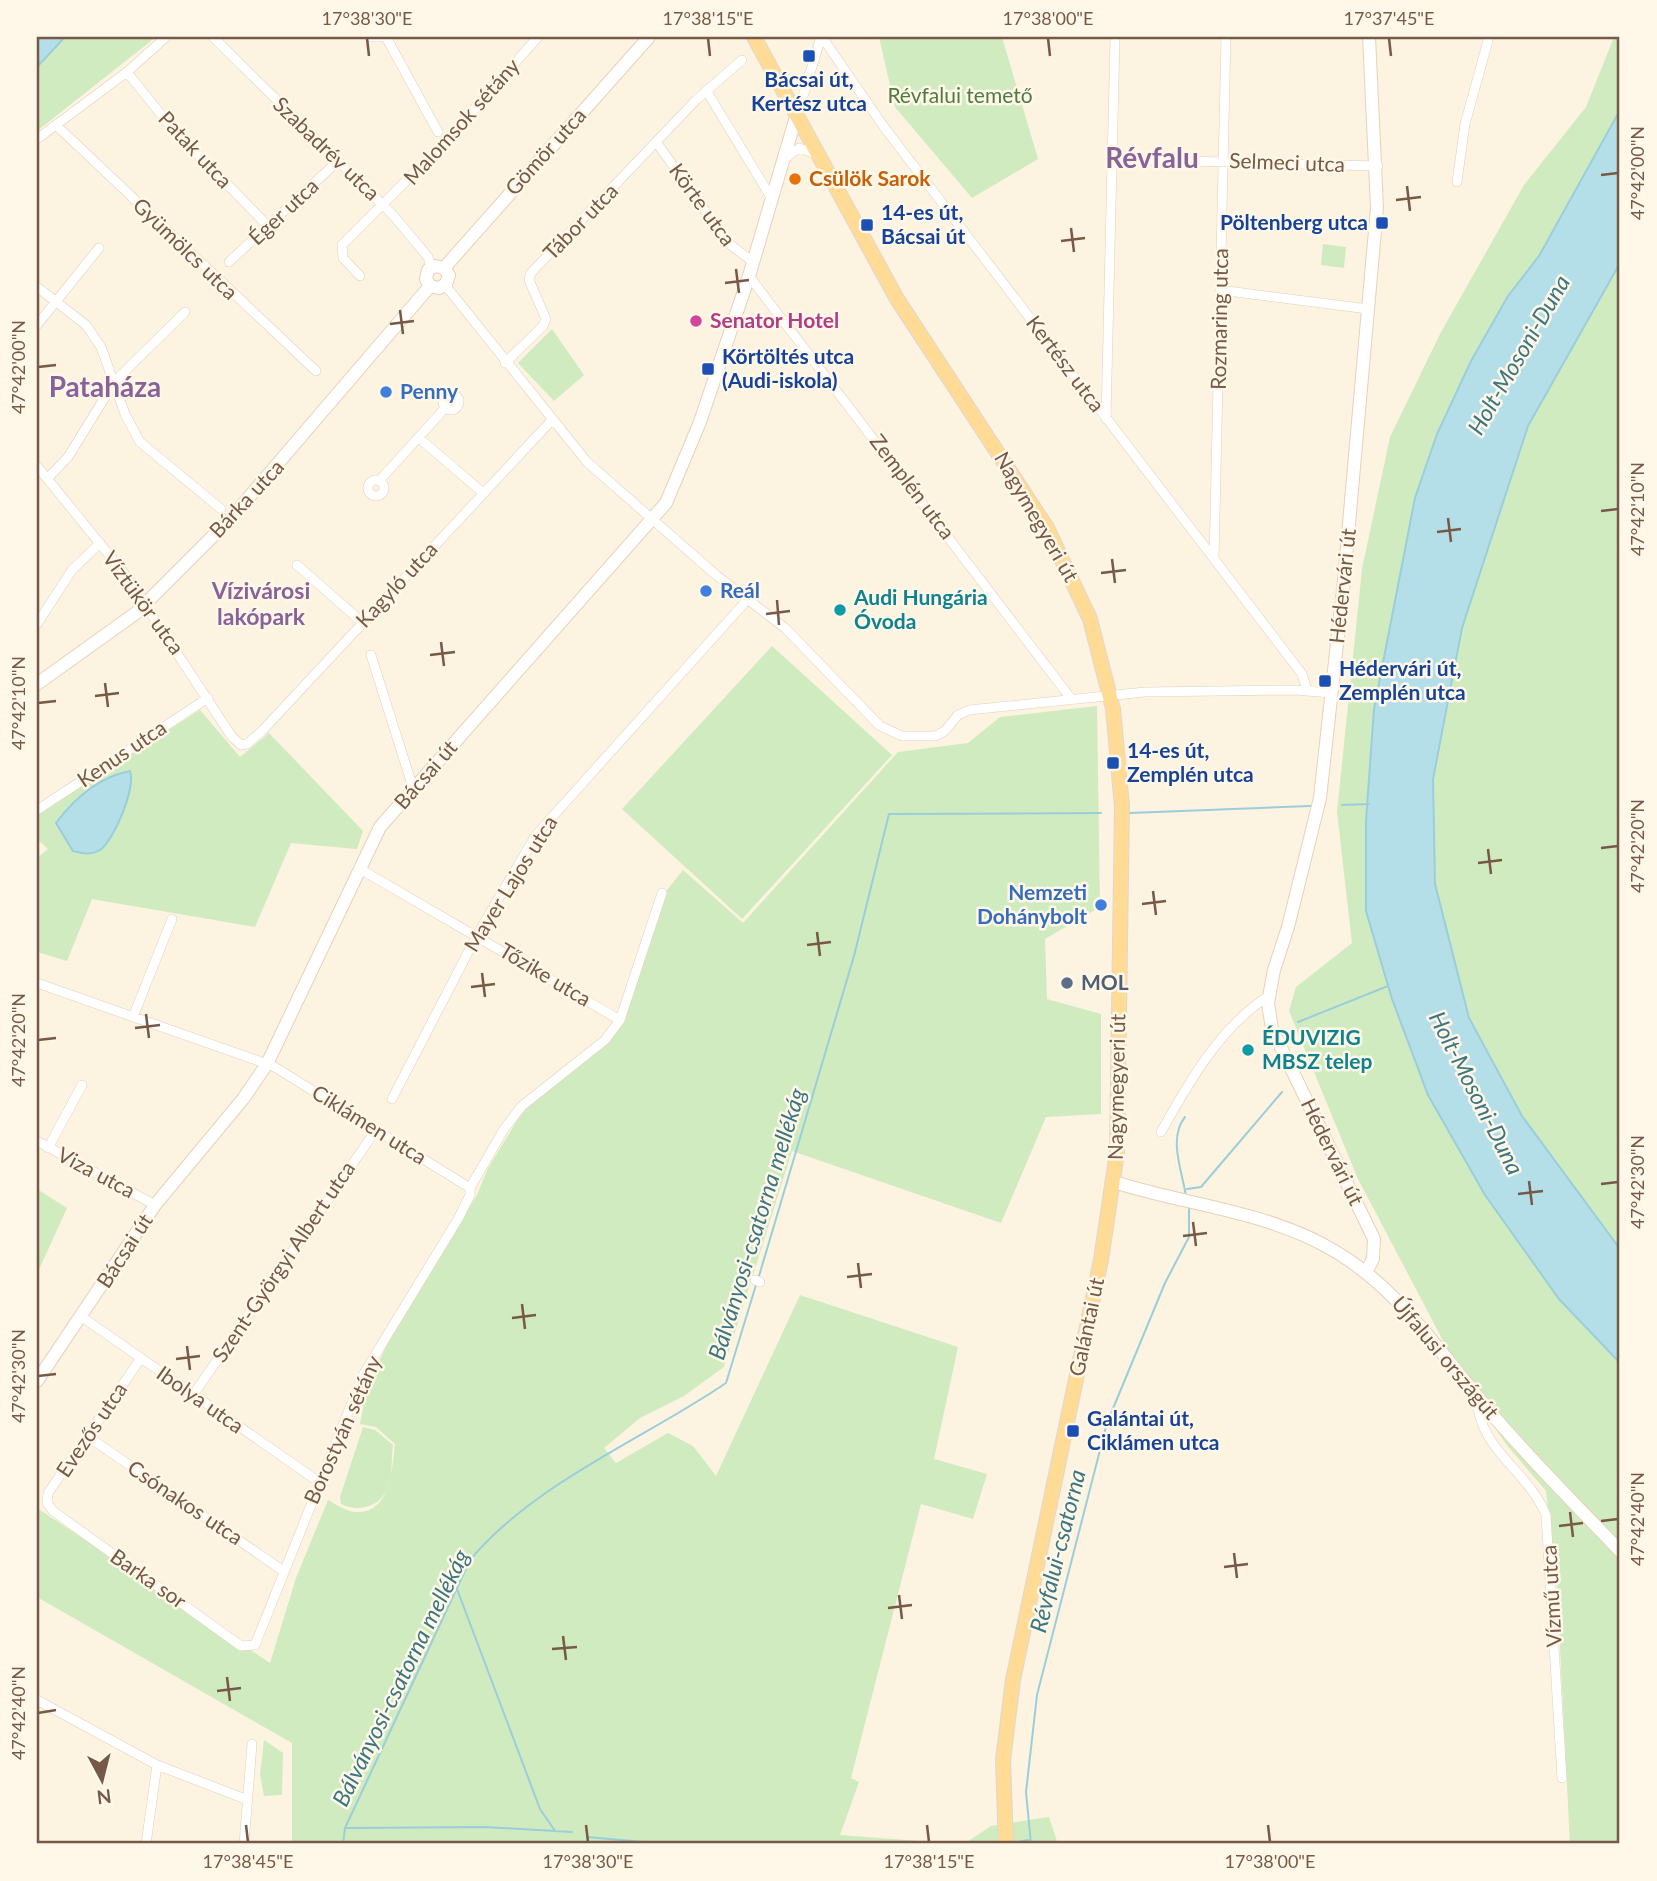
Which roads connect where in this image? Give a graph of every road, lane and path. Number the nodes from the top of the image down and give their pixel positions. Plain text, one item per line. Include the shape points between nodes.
1 (166, 37) edge
2 (213, 37) edge
3 (371, 37) edge
4 (384, 37) edge
5 (538, 37) edge
6 (649, 37) edge
7 (754, 37) edge
8 (821, 37) edge
9 (1115, 37) edge
10 (1226, 37) edge
11 (1369, 37) edge
12 (1489, 37) edge
13 (743, 60) dead end
14 (127, 72) junction
15 (810, 75) junction
16 (776, 78) junction
17 (706, 90) junction
18 (796, 117) junction
19 (56, 125) junction
20 (438, 132) dead end
21 (37, 139) edge
22 (657, 143) junction
23 (819, 158) junction
24 (1111, 159) junction
25 (338, 161) junction
26 (1223, 161) junction
27 (783, 162) junction
28 (1378, 166) junction
29 (1457, 182) dead end
30 (772, 199) junction
31 (384, 206) junction
32 (268, 226) junction
33 (99, 248) dead end
34 (229, 262) dead end
35 (753, 262) junction
36 (437, 267) junction
37 (360, 276) dead end
38 (749, 276) junction
39 (444, 285) junction
40 (430, 286) junction
41 (37, 287) edge
42 (1220, 290) junction
43 (55, 300) junction
44 (1368, 309) junction
45 (185, 312) dead end
46 (37, 326) edge
47 (505, 363) junction
48 (316, 370) dead end
49 (115, 380) junction
50 (446, 407) dead end
51 (1106, 419) junction
52 (551, 421) junction
53 (419, 438) junction
54 (37, 466) edge
55 (48, 478) junction
56 (379, 481) dead end
57 (482, 492) junction
58 (221, 509) dead end
59 (654, 520) junction
60 (100, 544) junction
61 (1214, 559) junction
62 (297, 565) dead end
63 (748, 599) junction
64 (145, 604) junction
65 (363, 623) junction
66 (37, 624) edge
67 (371, 655) dead end
68 (37, 684) edge
69 (1307, 690) junction
70 (1331, 693) junction
71 (1110, 697) junction
72 (208, 698) junction
73 (1072, 700) junction
74 (241, 745) joint
75 (413, 788) junction
76 (37, 810) edge
77 (360, 869) junction
78 (662, 892) dead end
79 (172, 919) dead end
80 (477, 935) junction
81 (37, 984) edge
82 (1269, 996) junction
83 (133, 1017) junction
84 (620, 1020) junction
85 (267, 1064) junction
86 (82, 1085) dead end
87 (392, 1099) dead end
88 (376, 1130) junction
89 (1161, 1132) dead end
90 (37, 1142) edge
91 (48, 1148) junction
92 (1114, 1182) junction
93 (470, 1188) junction
94 (155, 1205) junction
95 (1366, 1272) junction
96 (82, 1317) junction
97 (141, 1359) junction
98 (37, 1381) edge
99 (193, 1395) junction
100 (1477, 1396) junction
101 (87, 1436) junction
102 (318, 1482) junction
103 (47, 1503) joint
104 (1620, 1551) edge
105 (282, 1570) junction
106 (255, 1645) joint
107 (37, 1700) edge
108 (252, 1744) dead end
109 (157, 1765) junction
110 (1562, 1778) dead end
111 (248, 1800) junction
112 (146, 1844) edge
113 (244, 1844) edge
114 (1006, 1844) edge

1 - 14 street
2 - 25 street, Szabadrév utca
3 - 4 street
4 - 20 street
5 - 31 street, Malomsok sétány via 493,92
6 - 36 street, Gömör utca
7 - 16 main road, Nagymegyeri út
8 - 15 street, Bácsai út
8 - 51 street, Kertész utca via 877,118
9 - 24 street
10 - 26 street, Rozmaring utca
11 - 28 street, Hédervári út
12 - 29 street via 1465,124
13 - 17 street, Tábor utca
14 - 19 street
14 - 32 street, Patak utca via 171,127
15 - 16 street via 796,85
15 - 18 street, Bácsai út
16 - 18 main road, Nagymegyeri út
17 - 22 street, Tábor utca
17 - 30 street
18 - 23 main road, Nagymegyeri út
18 - 27 street, Bácsai út
19 - 21 street
19 - 48 street, Gyümölcs utca
22 - 35 street, Körte utca via 728,243
22 - 47 street, Tábor utca via 531,274 529,280 546,319
23 - 27 street via 799,148
23 - 71 main road, Nagymegyeri út via 913,326 1047,528 1090,619
24 - 26 street, Selmeci utca
24 - 51 street
25 - 31 street, Szabadrév utca
25 - 32 street, Éger utca
26 - 28 street, Selmeci utca
26 - 42 street, Rozmaring utca
27 - 30 street, Bácsai út
28 - 44 street, Hédervári út
30 - 35 street, Bácsai út
31 - 36 street, Szabadrév utca
31 - 37 street, Malomsok sétány via 342,245 343,258
32 - 34 street, Éger utca
33 - 43 street
35 - 38 street, Bácsai út
36 - 39 street via 449,275
36 - 40 street via 426,276
38 - 59 street, Bácsai út via 691,447
38 - 73 street, Zemplén utca
39 - 40 street
39 - 47 street
40 - 64 street, Bárka utca via 247,502
41 - 43 street
42 - 44 street
42 - 61 street, Rozmaring utca
43 - 46 street
43 - 49 street via 86,325
44 - 70 street, Hédervári út
45 - 49 street
47 - 52 street
49 - 55 street via 68,457
49 - 58 street via 125,415 140,442
50 - 53 street
51 - 61 street, Kertész utca
52 - 57 street, Kagyló utca
52 - 59 street via 593,468
53 - 56 street
53 - 57 street
54 - 55 street, Víztükör utca
55 - 60 street, Víztükör utca
57 - 65 street, Kagyló utca
59 - 63 street
59 - 75 street, Bácsai út
60 - 64 street, Víztükör utca
60 - 66 street via 72,570
61 - 69 street, Kertész utca via 1302,674
62 - 65 street
63 - 73 street via 785,628 870,718 897,734 935,736 969,710
63 - 80 street, Mayer Lajos utca via 556,810 536,835
64 - 68 street, Bárka utca
64 - 72 street, Víztükör utca
65 - 74 street, Kagyló utca via 262,731
67 - 75 street
69 - 70 street
69 - 71 street via 1145,692
70 - 82 street, Hédervári út via 1315,825
71 - 73 street
71 - 92 main road, Nagymegyeri út via 1122,807 1119,1119
72 - 74 street, Víztükör utca
72 - 76 street, Kenus utca
75 - 77 street, Bácsai út via 380,827
77 - 80 street, Tőzike utca
77 - 85 street, Bácsai út
78 - 84 street
79 - 83 street
80 - 84 street, Tőzike utca
80 - 87 street, Mayer Lajos utca
81 - 83 street, Ciklámen utca
82 - 89 street via 1234,1024
82 - 95 street, Hédervári út via 1272,1029 1374,1240 1373,1259
83 - 85 street, Ciklámen utca
84 - 93 street, Borostyán sétány via 605,1040 522,1106
85 - 88 street, Ciklámen utca
85 - 94 street, Bácsai út
86 - 91 street
88 - 93 street, Ciklámen utca
88 - 99 street, Szent-Györgyi Albert utca
90 - 91 street, Viza utca
91 - 94 street, Viza utca
92 - 95 street, Újfalusi országút via 1302,1234
92 - 114 main road, Galántai út via 1013,1680 1003,1760
93 - 102 street, Borostyán sétány via 457,1219 363,1375
94 - 96 street, Bácsai út
95 - 100 street, Újfalusi országút via 1419,1322
96 - 97 street, Ibolya utca
96 - 98 street, Bácsai út
97 - 99 street, Ibolya utca
97 - 101 street, Evezős utca
99 - 102 street, Ibolya utca
100 - 104 street, Újfalusi országút
100 - 110 street, Vízmű utca via 1485,1434 1537,1494 1546,1515
101 - 103 street, Evezős utca via 48,1493
101 - 105 street, Csónakos utca
102 - 105 street, Borostyán sétány
103 - 106 street, Barka sor via 241,1646
105 - 106 street, Borostyán sétány
107 - 109 street
108 - 111 street
109 - 111 street
109 - 112 street
111 - 113 street

